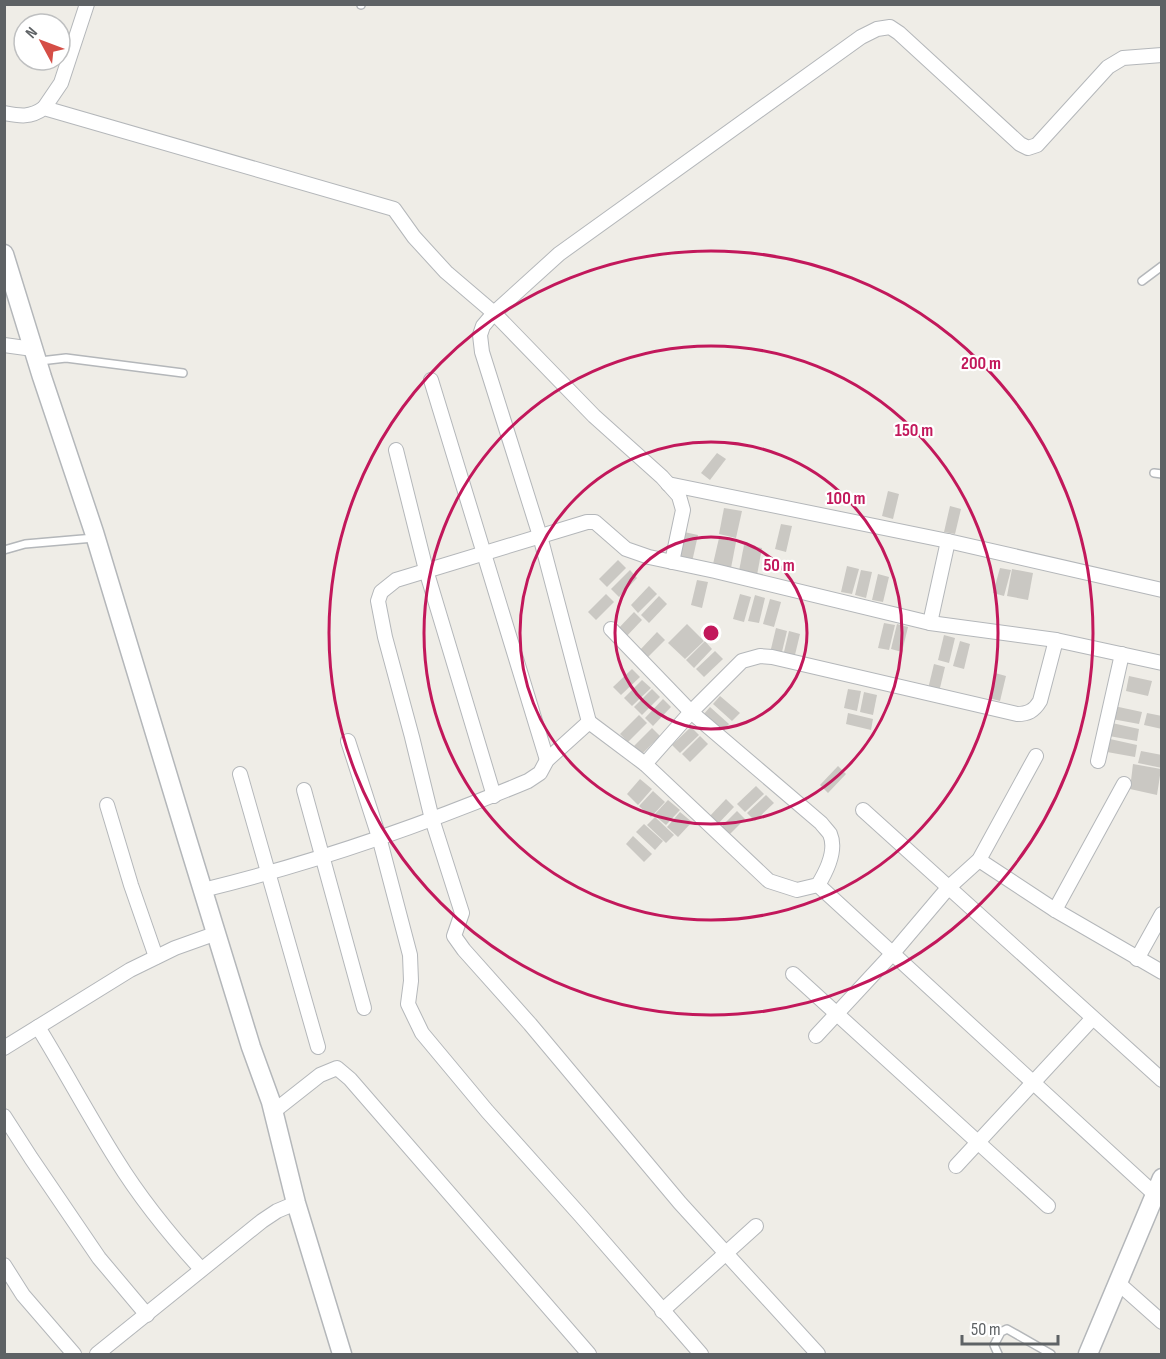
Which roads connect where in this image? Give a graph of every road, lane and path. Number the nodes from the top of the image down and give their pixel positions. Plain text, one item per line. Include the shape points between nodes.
1 (87, 4) edge
2 (1161, 55) edge
3 (44, 108) junction
4 (4, 113) edge
5 (4, 254) edge
6 (1161, 266) edge
7 (1143, 280) dead end
8 (494, 314) junction
9 (4, 345) edge
10 (35, 356) junction
11 (183, 373) dead end
12 (431, 380) dead end
13 (396, 450) dead end
14 (668, 484) junction
15 (540, 536) junction
16 (96, 538) junction
17 (948, 541) junction
18 (4, 550) edge
19 (483, 553) junction
20 (672, 562) junction
21 (426, 570) junction
22 (1161, 590) edge
23 (930, 623) junction
24 (611, 630) dead end
25 (1056, 640) junction
26 (1122, 654) junction
27 (1161, 663) edge
28 (691, 712) junction
29 (589, 722) junction
30 (348, 741) dead end
31 (1036, 756) dead end
32 (547, 760) junction
33 (1098, 761) dead end
34 (645, 764) junction
35 (240, 774) dead end
36 (1124, 784) dead end
37 (304, 790) dead end
38 (494, 796) junction
39 (106, 804) dead end
40 (863, 810) dead end
41 (432, 819) junction
42 (379, 837) junction
43 (323, 856) junction
44 (979, 860) junction
45 (270, 873) junction
46 (818, 885) junction
47 (948, 888) junction
48 (203, 890) junction
49 (1055, 910) junction
50 (1161, 914) edge
51 (217, 933) junction
52 (893, 953) junction
53 (156, 957) junction
54 (1137, 959) junction
55 (1161, 972) edge
56 (793, 974) dead end
57 (364, 1008) dead end
58 (837, 1014) junction
59 (1092, 1019) junction
60 (38, 1027) junction
61 (816, 1036) dead end
62 (318, 1047) dead end
63 (4, 1048) edge
64 (1161, 1080) edge
65 (1033, 1084) junction
66 (273, 1112) junction
67 (4, 1116) edge
68 (978, 1143) junction
69 (956, 1166) dead end
70 (1159, 1190) edge
71 (296, 1203) junction
72 (1048, 1206) dead end
73 (756, 1226) dead end
74 (726, 1254) junction
75 (4, 1265) edge
76 (201, 1269) junction
77 (1117, 1282) junction
78 (662, 1311) junction
79 (147, 1316) junction
80 (1161, 1322) edge
81 (74, 1354) edge
82 (97, 1354) edge
83 (342, 1354) edge
84 (589, 1354) edge
85 (701, 1354) edge
86 (818, 1354) edge
87 (998, 1354) edge
88 (1051, 1354) edge
89 (1088, 1354) edge

1 - 3 street via 61,83
2 - 8 street via 1123,58 1108,67 1037,145 1028,148 899,33 890,27 877,29 559,254
3 - 4 street via 33,115
3 - 8 street via 394,209 446,272
5 - 10 street
6 - 7 lane
8 - 14 street via 594,416
8 - 15 street via 481,330 480,341
9 - 10 street
10 - 11 lane
10 - 16 street
12 - 19 street
13 - 21 street
14 - 17 street
14 - 20 street via 679,496 683,510
15 - 19 street
15 - 20 street via 595,522 626,549
15 - 29 street
16 - 18 lane via 25,543
16 - 48 street
17 - 22 street
17 - 23 street
19 - 21 street
19 - 32 street
20 - 23 street
21 - 38 street
21 - 41 street via 386,586 378,601
23 - 25 street
24 - 28 street
25 - 26 street
25 - 28 street via 1040,701 1027,714 760,656 742,661
26 - 27 street
26 - 33 street
28 - 34 street
28 - 46 street via 830,834 833,847
29 - 32 street
29 - 34 street
30 - 42 street
31 - 44 street
32 - 38 street via 540,773
34 - 46 street via 769,881 797,890
35 - 45 street
36 - 49 street
37 - 43 street
38 - 41 street
39 - 53 street
40 - 47 street
41 - 42 street
41 - 74 street via 462,912 454,936
42 - 43 street
42 - 78 street via 410,955 408,1004 422,1033
43 - 45 street
43 - 57 street
44 - 47 street
44 - 49 street
45 - 48 street
45 - 62 street
46 - 52 street
47 - 52 street
47 - 59 street
48 - 51 street
49 - 54 street
50 - 54 street
51 - 53 street
51 - 66 street
52 - 58 street
52 - 65 street
53 - 60 street
54 - 55 street
56 - 58 street
58 - 61 street
58 - 68 street
59 - 64 street
59 - 65 street
60 - 63 street
60 - 76 street via 117,1160
65 - 68 street
65 - 70 street
66 - 71 street
66 - 84 street via 320,1075 337,1068
67 - 79 street via 99,1258
68 - 69 street
68 - 72 street
70 - 77 street
71 - 76 street via 262,1221
71 - 83 street
73 - 74 street
74 - 78 street
74 - 86 street
75 - 81 street
76 - 79 street
77 - 80 street
77 - 89 street
78 - 85 street
79 - 82 street
87 - 88 lane via 994,1346 1007,1329

